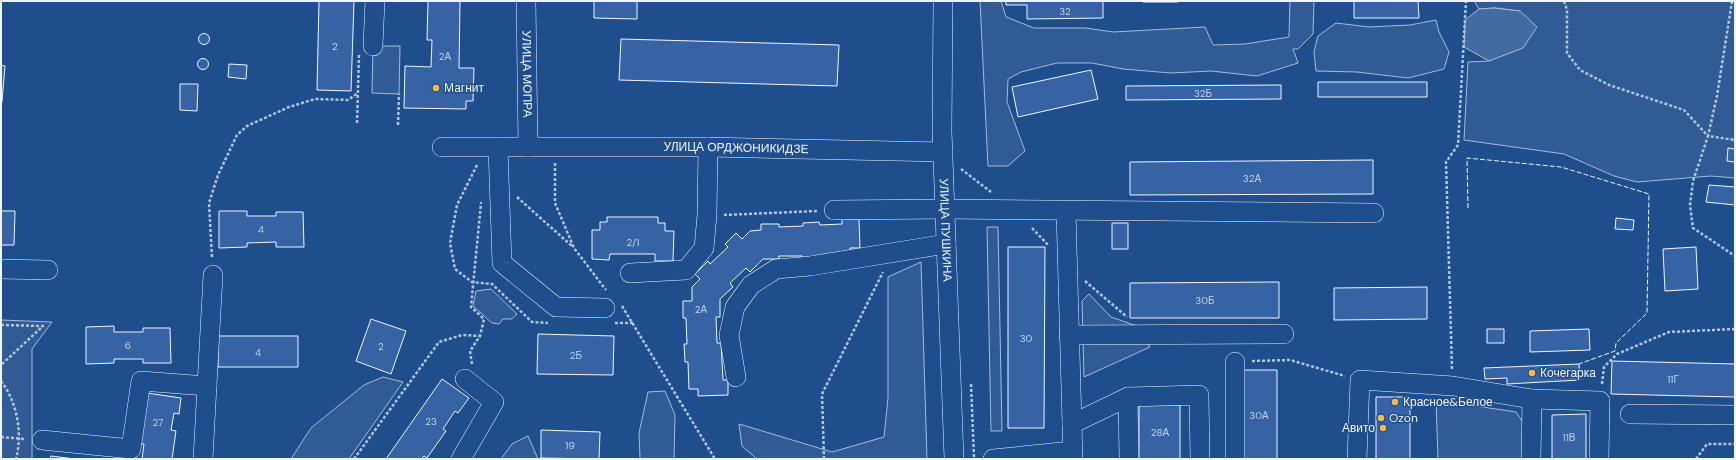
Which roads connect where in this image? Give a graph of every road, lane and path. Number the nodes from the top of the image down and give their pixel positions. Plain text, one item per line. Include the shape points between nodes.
1 (375, 1) edge
2 (526, 1) edge
3 (943, 1) edge
4 (1466, 1) edge
5 (1564, 1) edge
6 (1732, 1) edge
7 (372, 46) dead end
8 (399, 94) dead end
9 (358, 123) dead end
10 (398, 124) dead end
11 (1708, 136) junction
12 (1735, 140) edge
13 (442, 147) dead end
14 (528, 147) junction
15 (708, 147) junction
16 (498, 148) junction
17 (943, 152) junction
18 (479, 162) dead end
19 (486, 203) dead end
20 (945, 209) junction
21 (834, 210) joint
22 (1066, 211) junction
23 (1374, 213) dead end
24 (707, 215) junction
25 (946, 244) junction
26 (892, 252) junction
27 (1735, 256) edge
28 (1, 269) edge
29 (48, 270) dead end
30 (630, 273) dead end
31 (213, 275) joint
32 (472, 282) junction
33 (605, 308) dead end
34 (1, 325) edge
35 (1735, 330) edge
36 (1284, 334) dead end
37 (1069, 335) junction
38 (480, 336) junction
39 (1235, 362) joint
40 (1, 365) edge
41 (736, 377) dead end
42 (1360, 380) junction
43 (1, 381) edge
44 (470, 383) joint
45 (208, 386) junction
46 (1453, 386) junction
47 (1128, 397) junction
48 (1532, 399) junction
49 (1600, 401) junction
50 (1630, 414) dead end
51 (1735, 415) edge
52 (1072, 424) junction
53 (1, 437) edge
54 (19, 438) junction
55 (42, 440) joint
56 (1735, 444) edge
57 (1072, 455) edge
58 (16, 459) edge
59 (203, 459) edge
60 (354, 459) edge
61 (461, 459) edge
62 (824, 459) edge
63 (954, 459) edge
64 (994, 459) edge
65 (1129, 459) edge
66 (1200, 459) edge
67 (1235, 459) edge
68 (1357, 459) edge
69 (1531, 459) edge
70 (1599, 459) edge
71 (1696, 459) edge

1 - 7 street
2 - 14 street, УЛИЦА МОПРА
3 - 17 street, УЛИЦА ПУШКИНА
4 - 46 path via 1458,145 1446,162
5 - 11 path via 1567,10 1567,53 1580,70 1609,85 1684,110
6 - 11 path
8 - 10 path
9 - 31 path via 358,93 348,100 315,99 289,107 247,126 237,135 218,175 209,203
11 - 12 path
11 - 27 path via 1692,181 1690,205 1693,228
13 - 16 street, УЛИЦА ОРДЖОНИКИДЗЕ
14 - 15 street, УЛИЦА ОРДЖОНИКИДЗЕ
14 - 16 street, УЛИЦА ОРДЖОНИКИДЗЕ
15 - 17 street, УЛИЦА ОРДЖОНИКИДЗЕ
15 - 24 street
16 - 33 street via 502,263 556,308
17 - 20 street, УЛИЦА ПУШКИНА
18 - 32 path via 457,205 450,243 455,269
19 - 32 path via 480,203
20 - 21 street
20 - 22 street
20 - 25 street, УЛИЦА ПУШКИНА
21 - 24 path
22 - 23 street
22 - 37 street
24 - 30 street via 704,248 686,270
25 - 26 street
25 - 63 street, УЛИЦА ПУШКИНА
26 - 41 street via 776,269 751,285 735,307 729,335
26 - 62 path via 822,394
28 - 29 street
31 - 45 street
32 - 38 path via 471,307 484,319
34 - 40 path via 43,326
35 - 49 path via 1669,332 1617,354 1604,367
36 - 37 street
37 - 52 street
38 - 44 path via 470,351
38 - 60 path via 462,335 439,342
39 - 42 path via 1290,360
39 - 67 street
42 - 46 street
42 - 68 street
43 - 54 path via 13,402 18,419
44 - 61 street via 494,402
45 - 55 street via 141,381 131,449
45 - 59 street
46 - 48 street
47 - 52 street
47 - 65 street
47 - 66 street via 1199,395
48 - 49 street
48 - 69 street
49 - 70 street
50 - 51 street
52 - 57 street
53 - 54 path
54 - 55 path
54 - 58 path
56 - 71 path via 1707,444
57 - 64 street

